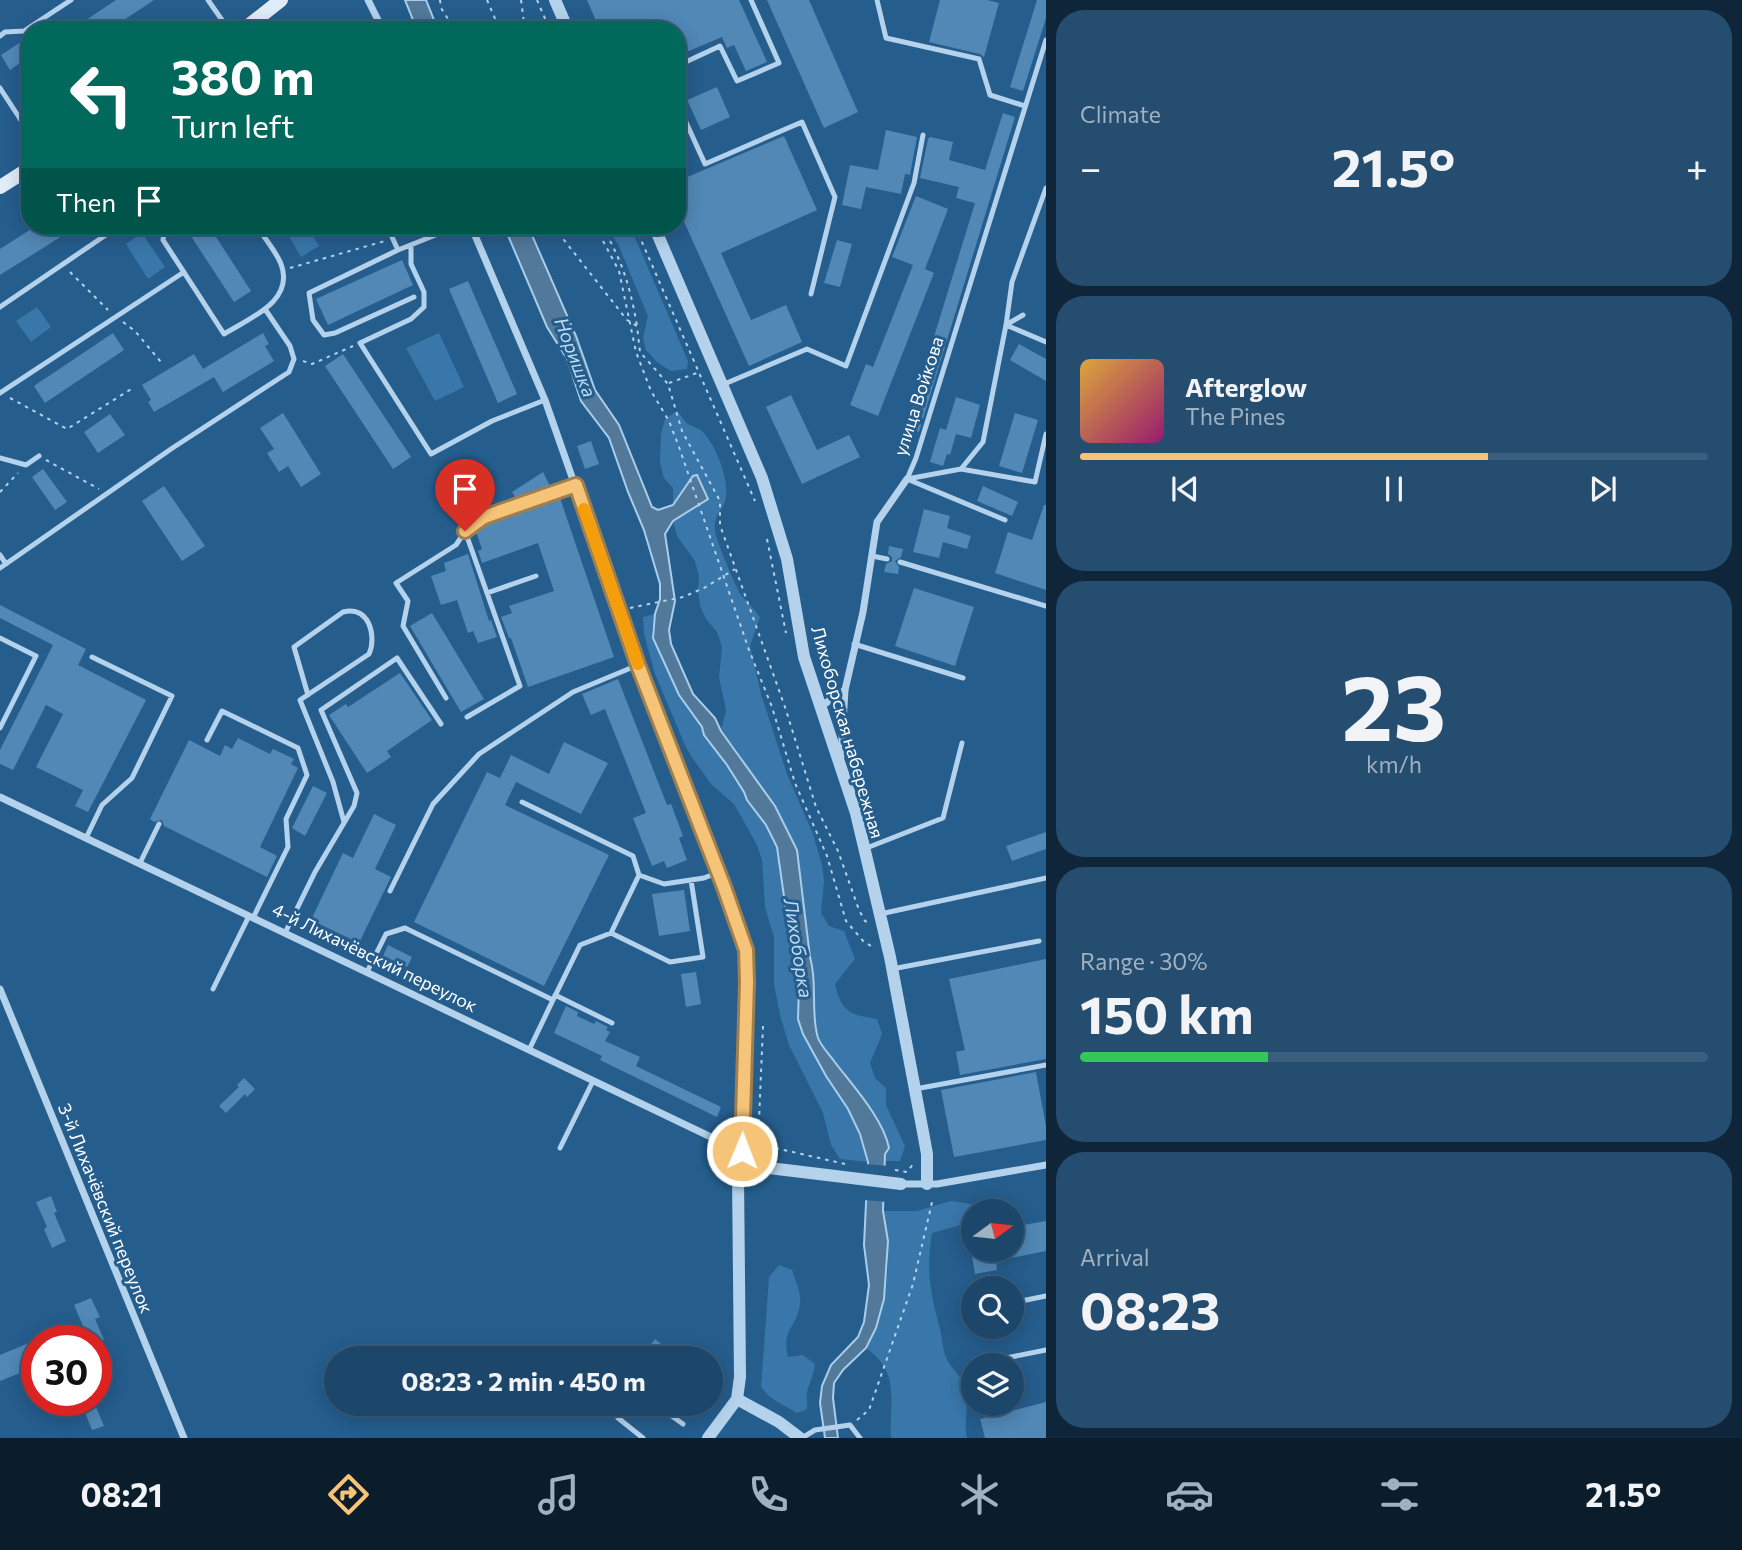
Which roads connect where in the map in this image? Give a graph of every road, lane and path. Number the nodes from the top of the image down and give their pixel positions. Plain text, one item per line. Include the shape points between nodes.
1 (71, 0) edge
2 (208, 0) edge
3 (281, 0) edge
4 (368, 0) edge
5 (440, 0) edge
6 (487, 0) edge
7 (521, 0) edge
8 (537, 0) edge
9 (555, 0) edge
10 (751, 0) edge
11 (877, 0) edge
12 (39, 21) edge
13 (223, 21) edge
14 (254, 21) edge
15 (378, 21) edge
16 (449, 21) edge
17 (496, 21) edge
18 (524, 21) edge
19 (546, 21) edge
20 (564, 21) edge
21 (21, 31) edge
22 (0, 36) edge
23 (1045, 40) edge
24 (686, 62) edge
25 (1, 92) edge
26 (1025, 106) junction
27 (20, 119) edge
28 (686, 122) edge
29 (923, 135) dead end
30 (21, 174) edge
31 (0, 187) edge
32 (1045, 188) edge
33 (106, 235) edge
34 (164, 235) edge
35 (263, 235) edge
36 (391, 235) edge
37 (436, 235) edge
38 (475, 235) edge
39 (560, 235) edge
40 (600, 235) edge
41 (607, 235) edge
42 (639, 235) edge
43 (658, 235) edge
44 (393, 239) junction
45 (411, 245) junction
46 (398, 250) junction
47 (62, 265) junction
48 (282, 270) junction
49 (184, 272) junction
50 (811, 295) dead end
51 (414, 297) dead end
52 (0, 307) edge
53 (265, 309) junction
54 (1023, 315) dead end
55 (115, 316) junction
56 (628, 320) junction
57 (1006, 325) junction
58 (636, 326) junction
59 (1045, 342) edge
60 (360, 343) junction
61 (295, 359) junction
62 (161, 362) dead end
63 (699, 373) junction
64 (668, 383) junction
65 (722, 385) junction
66 (134, 388) dead end
67 (0, 392) edge
68 (545, 400) junction
69 (1045, 434) edge
70 (38, 456) joint
71 (0, 457) edge
72 (26, 465) junction
73 (961, 469) junction
74 (907, 479) junction
75 (576, 485) junction
76 (0, 492) edge
77 (108, 494) junction
78 (758, 508) dead end
79 (1004, 520) dead end
80 (465, 531) junction
81 (765, 532) dead end
82 (0, 555) edge
83 (872, 556) junction
84 (887, 559) dead end
85 (900, 562) dead end
86 (6, 564) junction
87 (0, 568) edge
88 (736, 569) junction
89 (723, 575) junction
90 (536, 576) dead end
91 (487, 593) junction
92 (1045, 606) edge
93 (635, 607) dead end
94 (787, 636) dead end
95 (0, 638) edge
96 (853, 644) junction
97 (92, 657) dead end
98 (638, 665) junction
99 (963, 678) dead end
100 (845, 690) junction
101 (308, 695) junction
102 (446, 698) dead end
103 (0, 704) edge
104 (820, 708) junction
105 (9, 710) junction
106 (467, 717) dead end
107 (442, 724) dead end
108 (0, 728) edge
109 (207, 740) dead end
110 (962, 743) dead end
111 (841, 761) junction
112 (0, 797) edge
113 (522, 802) dead end
114 (344, 822) junction
115 (159, 824) dead end
116 (86, 838) junction
117 (864, 849) junction
118 (140, 863) junction
119 (719, 872) junction
120 (639, 874) junction
121 (1045, 878) edge
122 (691, 880) junction
123 (390, 891) dead end
124 (251, 917) junction
125 (877, 920) junction
126 (285, 933) junction
127 (611, 933) junction
128 (1040, 941) dead end
129 (879, 949) dead end
130 (892, 969) junction
131 (367, 972) junction
132 (0, 989) edge
133 (213, 989) dead end
134 (554, 998) junction
135 (612, 1023) dead end
136 (763, 1026) dead end
137 (528, 1050) junction
138 (1045, 1065) edge
139 (593, 1081) junction
140 (915, 1089) junction
141 (752, 1137) dead end
142 (759, 1138) junction
143 (560, 1148) dead end
144 (737, 1152) junction
145 (916, 1156) dead end
146 (1045, 1165) edge
147 (753, 1166) junction
148 (856, 1173) junction
149 (738, 1176) junction
150 (902, 1177) junction
151 (927, 1184) junction
152 (933, 1199) dead end
153 (1045, 1296) edge
154 (1024, 1300) edge
155 (1045, 1350) edge
156 (1024, 1354) edge
157 (737, 1399) junction
158 (671, 1416) edge
159 (618, 1418) dead end
160 (682, 1424) dead end
161 (850, 1425) junction
162 (184, 1438) edge
163 (643, 1438) edge
164 (708, 1438) edge
165 (801, 1438) edge
166 (860, 1438) edge

1 - 12 lane
2 - 13 lane
3 - 14 main road
4 - 15 street
5 - 16 path
6 - 17 path
7 - 18 path
8 - 19 path
9 - 20 street
10 - 24 lane via 779,63 737,81 720,46
11 - 26 lane via 886,38 979,59 989,95
21 - 22 lane
23 - 26 lane, улица Войкова
25 - 27 lane
26 - 74 lane, улица Войкова
28 - 50 lane via 705,164 802,122 835,197
29 - 65 lane via 914,183 846,366 807,349
30 - 31 main road
32 - 57 lane via 1012,282
33 - 47 lane
34 - 49 lane
35 - 48 lane
36 - 44 lane
37 - 45 lane
38 - 68 street
39 - 56 path
40 - 56 path via 619,271
41 - 58 path via 628,281
42 - 63 path
43 - 65 street, Лихоборская набережная
44 - 46 lane
44 - 48 path
45 - 46 lane
45 - 60 lane via 411,264 424,292 424,307 411,319
46 - 51 lane via 309,293 313,320 324,335 335,333
47 - 52 lane
47 - 55 path
48 - 53 lane via 284,281 275,303
49 - 53 lane via 225,334
49 - 55 lane
53 - 61 lane
54 - 57 lane
55 - 62 path via 135,331
55 - 67 lane
56 - 58 path
56 - 89 path via 650,391 679,447
57 - 59 lane
57 - 73 lane via 983,442
58 - 64 path via 640,352
60 - 61 path via 312,364
60 - 68 lane via 430,454 492,421
61 - 77 lane via 289,372
63 - 64 path
63 - 78 path
64 - 88 path via 682,431 720,501 720,525
65 - 104 street, Лихоборская набережная via 776,520 804,657
66 - 67 path via 67,429
68 - 75 street
69 - 73 lane via 1035,482
70 - 72 lane
70 - 77 path
71 - 72 lane
72 - 76 path
73 - 74 lane
74 - 79 lane
74 - 83 street, улица Войкова via 877,522
75 - 80 lane via 484,517
75 - 98 street
77 - 86 lane
80 - 91 lane
80 - 102 lane via 456,545 396,583 408,601 403,626
81 - 94 path
82 - 86 lane
83 - 84 lane
83 - 96 street, улица Войкова
85 - 92 lane
86 - 87 lane
88 - 89 path
88 - 125 path via 816,807 859,910 865,921
89 - 93 path via 683,597
89 - 129 path via 796,783 827,856 846,921 864,942
90 - 91 lane
91 - 106 lane via 520,686
95 - 105 lane via 36,656
96 - 99 lane
96 - 100 street, улица Войкова
97 - 116 lane via 172,696 132,778 102,805
98 - 119 street
98 - 123 lane via 573,692 479,754 433,804
100 - 104 street
100 - 111 street, улица Войкова
101 - 101 lane via 369,654 373,633 360,613 343,612 294,647
101 - 114 lane via 300,700
103 - 105 lane
104 - 111 street, Лихоборская набережная
105 - 108 lane
107 - 114 lane via 397,658 321,710 357,793
109 - 124 lane via 222,711 298,748 307,775 286,819 288,847
110 - 117 lane via 943,818
111 - 117 street, Лихоборская набережная
112 - 116 street, 4-й Лихачёвский переулок
113 - 120 lane via 633,856
114 - 126 lane
115 - 118 lane
116 - 118 street, 4-й Лихачёвский переулок
117 - 125 street, Лихоборская набережная
118 - 124 street, 4-й Лихачёвский переулок
119 - 122 lane
119 - 144 street via 746,950
120 - 122 lane via 664,884
120 - 127 lane
121 - 125 lane
122 - 127 lane via 703,957 670,962
124 - 126 street, 4-й Лихачёвский переулок
124 - 133 lane
125 - 130 street, Лихоборская набережная
126 - 131 street, 4-й Лихачёвский переулок
127 - 134 lane via 580,945
128 - 130 lane
130 - 140 street, Лихоборская набережная
131 - 134 lane via 386,934 405,928
131 - 137 street, 4-й Лихачёвский переулок
132 - 162 street, 3-й Лихачёвский переулок
134 - 135 lane
134 - 137 lane
136 - 142 path
137 - 139 street, 4-й Лихачёвский переулок
138 - 140 lane
139 - 143 lane
139 - 144 street, 4-й Лихачёвский переулок
140 - 151 street, Лихоборская набережная via 927,1153
141 - 142 path
142 - 148 path via 761,1146
144 - 147 street via 752,1158
144 - 149 street via 728,1166
145 - 150 path
146 - 151 street
147 - 148 street
147 - 149 street
148 - 150 street
149 - 157 street
150 - 151 street
152 - 161 path via 913,1284 869,1410
153 - 154 lane
155 - 156 lane
157 - 164 street
157 - 165 street
158 - 160 lane
159 - 163 lane
161 - 165 lane via 815,1430
161 - 166 lane

